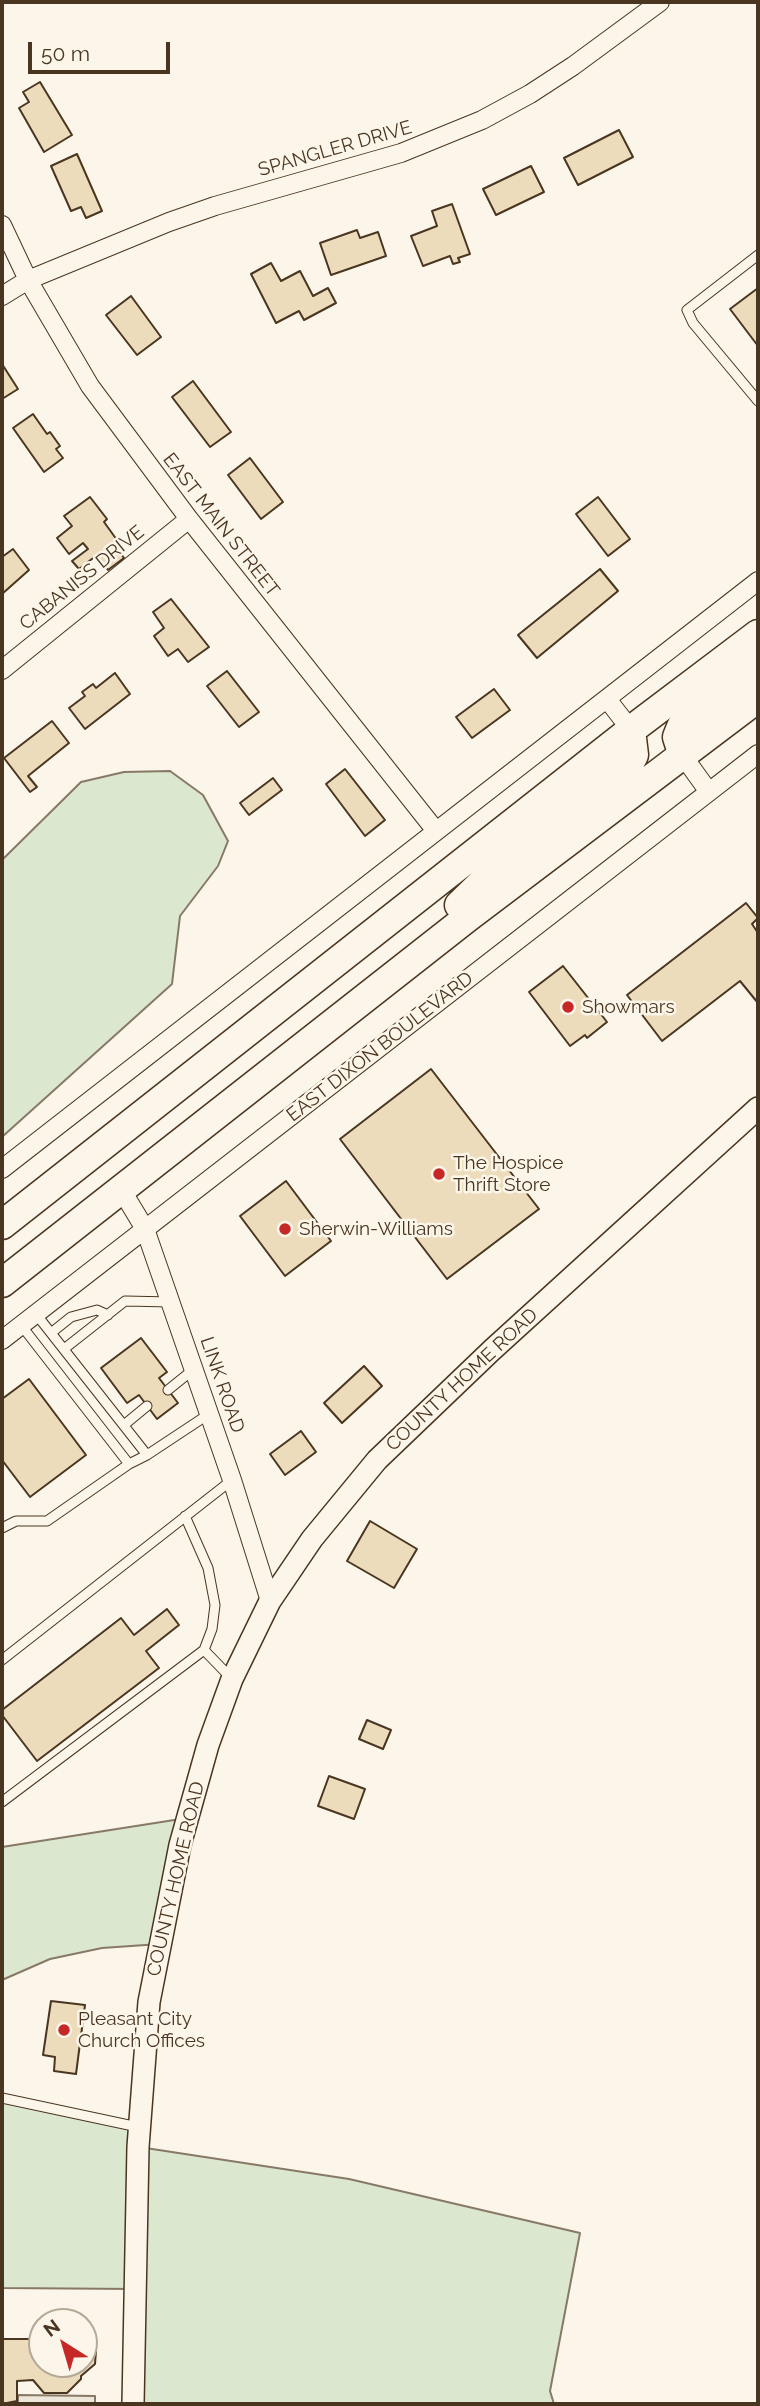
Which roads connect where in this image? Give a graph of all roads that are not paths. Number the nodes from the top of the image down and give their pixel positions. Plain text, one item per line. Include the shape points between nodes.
1 (660, 2) edge
2 (2, 225) edge
3 (758, 255) edge
4 (28, 280) junction
5 (2, 296) edge
6 (758, 401) edge
7 (189, 519) junction
8 (758, 581) edge
9 (758, 634) edge
10 (758, 666) edge
11 (2, 670) edge
12 (758, 698) edge
13 (607, 699) junction
14 (631, 730) junction
15 (758, 754) edge
16 (683, 756) junction
17 (709, 792) junction
18 (436, 831) junction
19 (432, 944) junction
20 (758, 1108) edge
21 (2, 1169) edge
22 (121, 1189) junction
23 (2, 1225) edge
24 (145, 1228) junction
25 (2, 1283) edge
26 (171, 1302) junction
27 (36, 1314) junction
28 (108, 1315) junction
29 (21, 1325) junction
30 (51, 1333) junction
31 (2, 1340) edge
32 (64, 1349) junction
33 (194, 1368) junction
34 (168, 1390) dead end
35 (148, 1406) dead end
36 (209, 1414) junction
37 (124, 1425) junction
38 (147, 1455) junction
39 (129, 1464) junction
40 (232, 1480) junction
41 (186, 1516) junction
42 (2, 1528) edge
43 (270, 1601) junction
44 (204, 1650) junction
45 (2, 1660) edge
46 (232, 1679) junction
47 (2, 1802) edge
48 (2, 2098) edge
49 (140, 2127) junction
50 (133, 2404) edge

1 - 4 street, SPANGLER DRIVE via 573,66 482,120 401,153 169,222
2 - 4 street, EAST MAIN STREET
3 - 6 lane via 687,310
4 - 5 street, SPANGLER DRIVE
4 - 7 street, EAST MAIN STREET via 90,386
7 - 11 street, CABANISS DRIVE
7 - 18 street, EAST MAIN STREET
8 - 13 street
9 - 14 highway
10 - 16 highway via 681,727 677,737
12 - 16 highway
13 - 14 street
13 - 18 street
14 - 19 highway via 634,755 628,766 493,872 466,897
14 - 23 highway
15 - 17 street, EAST DIXON BOULEVARD
16 - 17 street
16 - 19 highway
17 - 24 street, EAST DIXON BOULEVARD
18 - 21 street
19 - 22 highway
20 - 43 street, COUNTY HOME ROAD via 377,1460 312,1539
22 - 24 street, LINK ROAD
22 - 25 highway
24 - 26 street, LINK ROAD
24 - 27 street, EAST DIXON BOULEVARD
26 - 28 lane via 125,1301
26 - 33 street, LINK ROAD
27 - 29 street, EAST DIXON BOULEVARD
27 - 30 lane
28 - 30 lane via 97,1310 71,1317
28 - 32 lane
29 - 31 street, EAST DIXON BOULEVARD
29 - 39 lane
30 - 32 lane
32 - 37 lane
33 - 34 lane
33 - 36 street, LINK ROAD
35 - 37 lane
36 - 38 lane
36 - 40 street, LINK ROAD
37 - 38 lane
38 - 39 lane
39 - 42 lane via 47,1521 16,1521
40 - 41 lane
40 - 43 street, LINK ROAD
41 - 44 lane via 208,1568 215,1605
41 - 45 lane
43 - 46 street, COUNTY HOME ROAD
44 - 46 lane
44 - 47 lane
46 - 49 street, COUNTY HOME ROAD via 180,1845 149,2002
48 - 49 lane
49 - 50 street, COUNTY HOME ROAD

